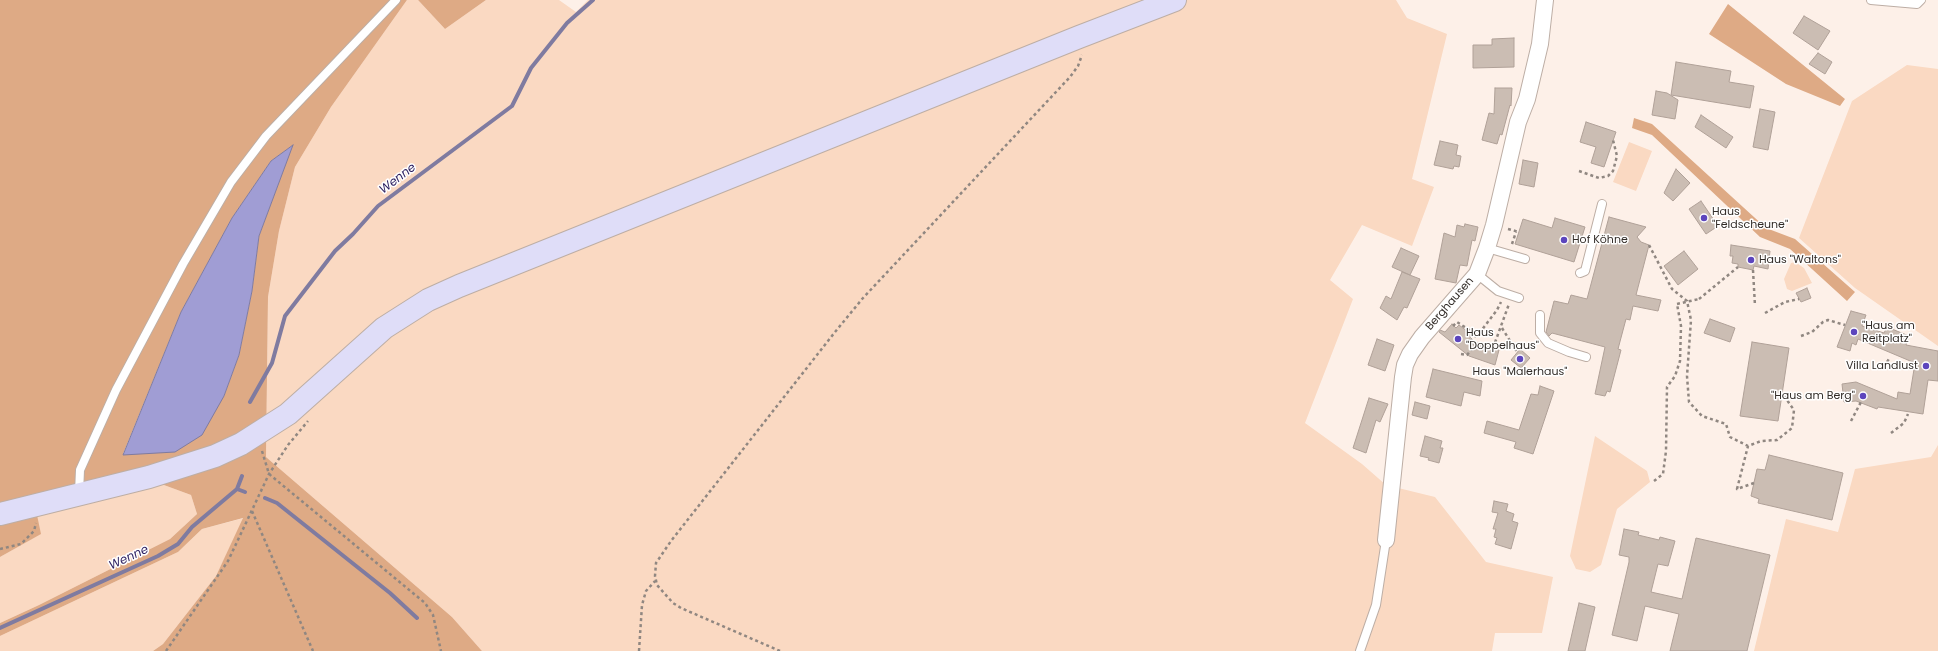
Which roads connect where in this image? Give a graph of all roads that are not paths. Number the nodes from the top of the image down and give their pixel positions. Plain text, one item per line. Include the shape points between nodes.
1 (396, 0) edge
2 (1175, 0) edge
3 (1546, 0) edge
4 (1871, 0) edge
5 (1922, 0) edge
6 (1602, 204) dead end
7 (1487, 248) junction
8 (1525, 259) dead end
9 (1477, 274) junction
10 (1580, 274) dead end
11 (1512, 296) road end
12 (1540, 315) dead end
13 (1586, 356) dead end
14 (79, 494) junction
15 (0, 514) edge
16 (1386, 540) joint
17 (1360, 651) edge

1 - 14 lane via 266,136 231,182 168,292 109,404 80,470
2 - 14 street via 1079,36 458,286 428,300 384,328 288,414 257,435 215,456 184,467
3 - 7 street, Berghausen via 1540,44 1527,100 1518,122
4 - 5 lane via 1917,4
6 - 10 lane via 1585,271
7 - 8 lane
7 - 9 street, Berghausen
9 - 11 lane
9 - 16 street, Berghausen via 1422,337 1406,365 1402,377
12 - 13 lane via 1540,333 1548,343
14 - 15 street
16 - 17 lane via 1376,604

